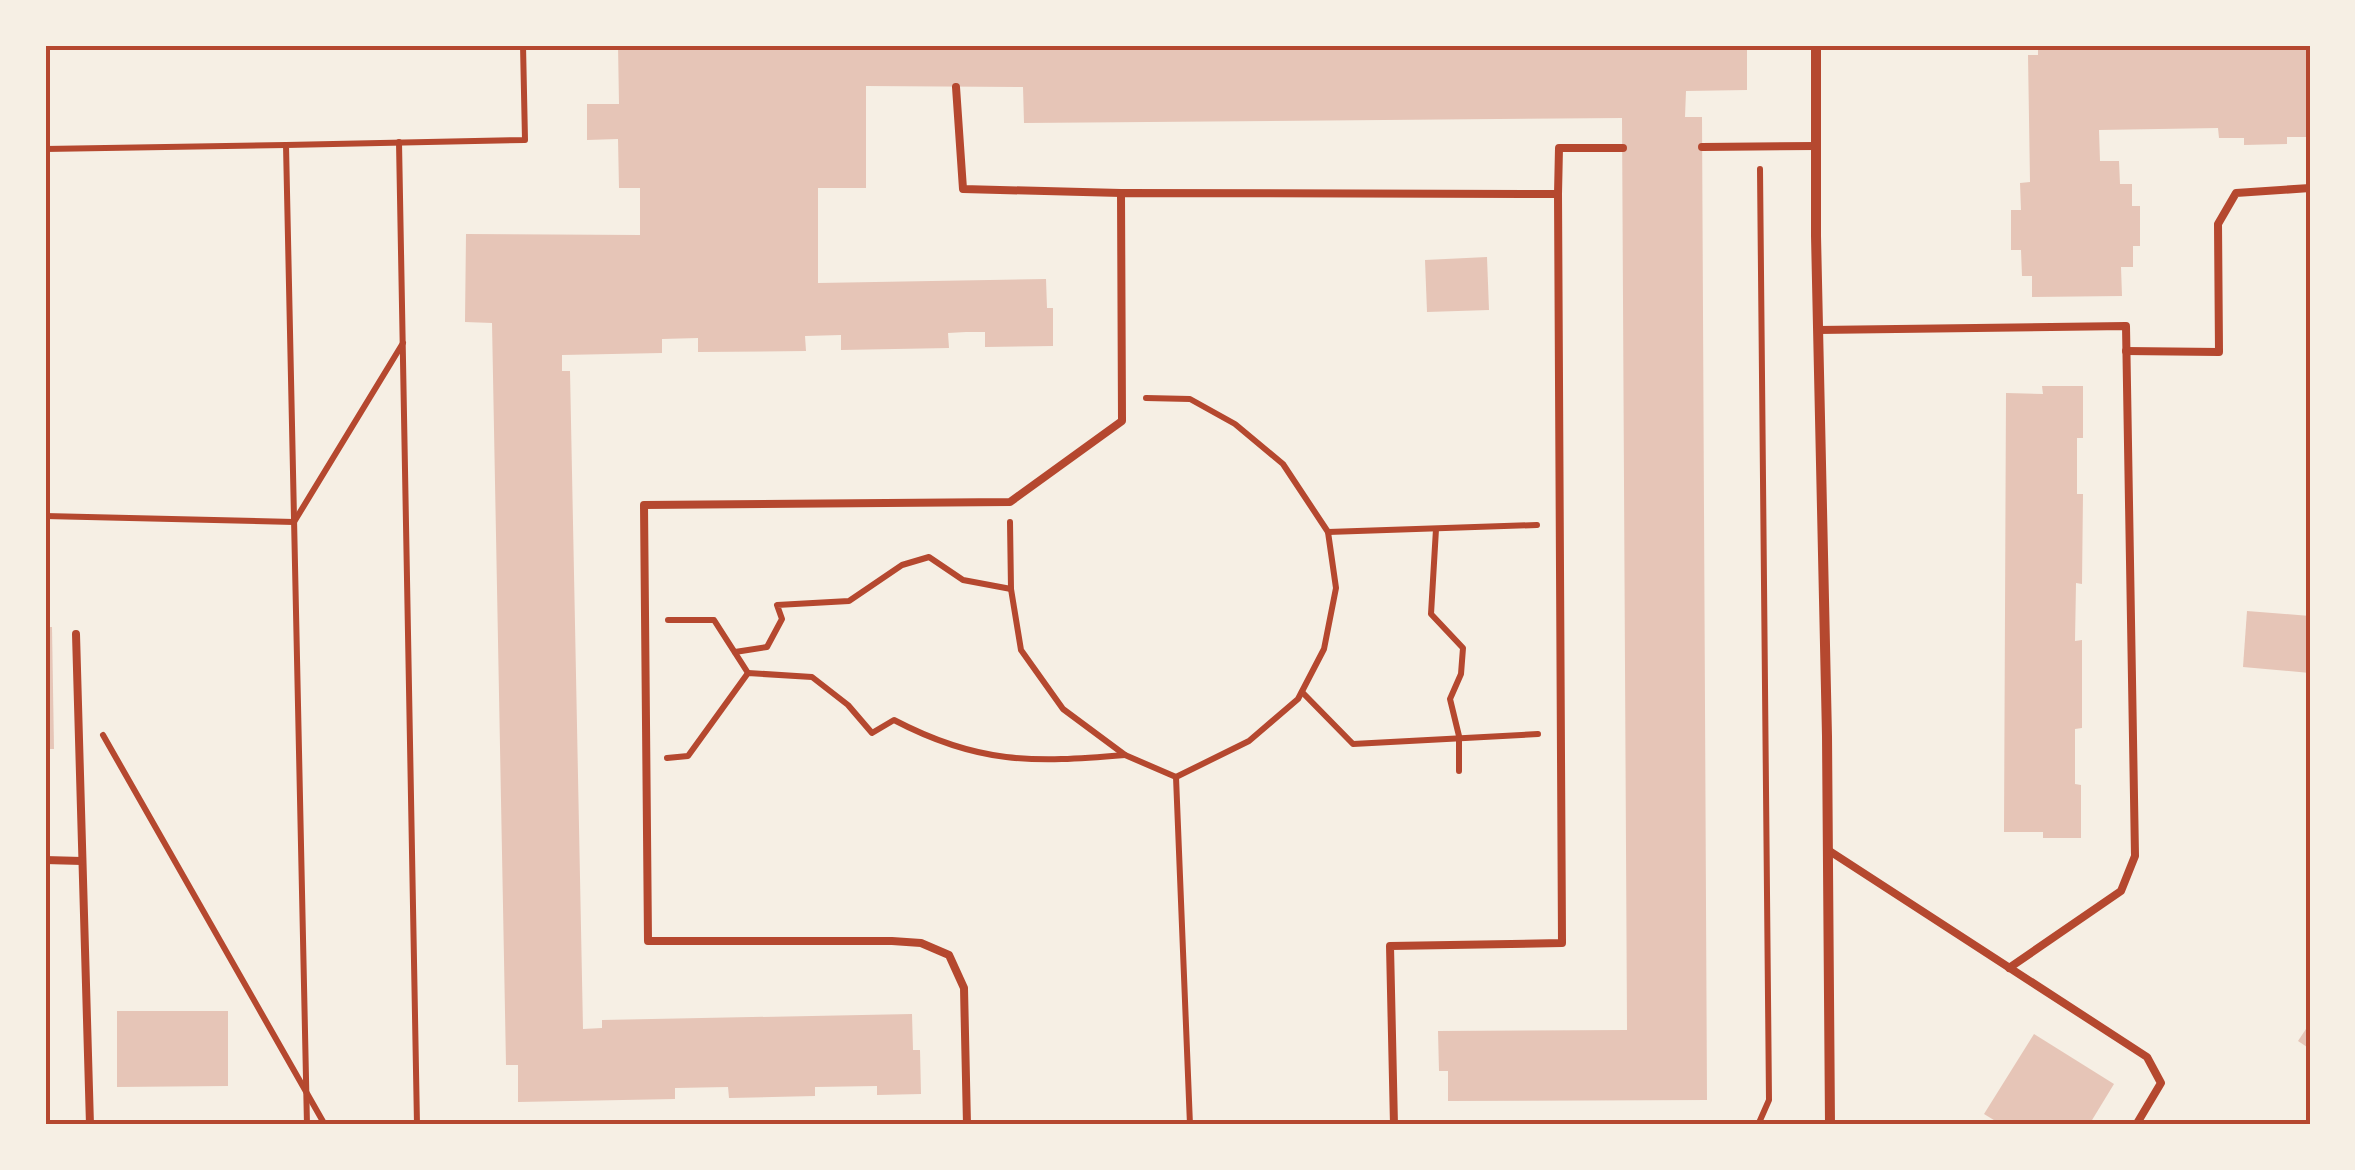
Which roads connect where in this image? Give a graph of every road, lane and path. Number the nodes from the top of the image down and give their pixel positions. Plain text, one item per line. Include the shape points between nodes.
1 (523, 45) edge
2 (1816, 45) edge
3 (956, 86) dead end
4 (399, 142) junction
5 (286, 145) junction
6 (1760, 146) junction
7 (1816, 146) junction
8 (1702, 147) dead end
9 (1623, 148) dead end
10 (45, 149) edge
11 (2310, 188) edge
12 (1121, 193) junction
13 (1558, 194) junction
14 (1818, 330) junction
15 (403, 343) junction
16 (2126, 351) junction
17 (1122, 397) junction
18 (1010, 502) junction
19 (45, 516) edge
20 (294, 522) junction
21 (1560, 524) junction
22 (1436, 529) junction
23 (1328, 532) junction
24 (1011, 589) junction
25 (645, 620) junction
26 (76, 634) dead end
27 (735, 652) junction
28 (748, 673) junction
29 (78, 690) junction
30 (1302, 692) junction
31 (1561, 734) junction
32 (1458, 736) junction
33 (1125, 755) junction
34 (646, 760) junction
35 (1459, 771) dead end
36 (1176, 777) junction
37 (1828, 850) junction
38 (45, 860) edge
39 (82, 861) junction
40 (2009, 968) junction
41 (307, 1094) junction
42 (90, 1125) edge
43 (308, 1125) edge
44 (325, 1125) edge
45 (417, 1125) edge
46 (967, 1125) edge
47 (1190, 1125) edge
48 (1394, 1125) edge
49 (1758, 1125) edge
50 (1830, 1125) edge
51 (2136, 1125) edge

1 - 4 path via 525,140
2 - 7 street
3 - 12 lane via 963,188
4 - 5 path
4 - 15 path
5 - 10 path
5 - 20 path
6 - 7 lane
6 - 8 lane
6 - 49 path via 1769,1100
7 - 14 street
9 - 13 lane via 1559,148
11 - 16 lane via 2236,193 2218,224 2219,352
12 - 13 lane
12 - 17 lane
13 - 21 lane
14 - 16 lane via 2126,326
14 - 37 street
15 - 20 path
15 - 45 path
16 - 40 lane via 2135,856 2121,891
17 - 18 lane via 1122,422
17 - 23 path via 1190,398 1235,424 1282,464
18 - 24 path
18 - 25 lane via 644,505
19 - 20 path
20 - 41 path
21 - 22 path
21 - 31 lane
22 - 23 path
22 - 32 path via 1431,614 1463,648 1450,698
23 - 30 path via 1336,588 1324,649
24 - 27 path via 963,580 929,557 902,565 848,601 777,605 782,619 767,647
24 - 33 path via 1022,650 1063,709
25 - 27 path via 714,620
25 - 34 lane
26 - 29 lane
27 - 28 path
28 - 33 path via 812,677 872,733 894,720 931,739 1001,759
28 - 34 path via 688,756
29 - 39 lane
29 - 41 path
30 - 32 path via 1353,744
30 - 36 path via 1249,740
31 - 32 path
31 - 48 lane via 1562,943 1390,946
32 - 35 path
33 - 36 path
34 - 46 lane via 648,941 892,941 949,955 964,988
36 - 47 path
37 - 40 lane
37 - 50 street
38 - 39 lane
39 - 42 lane
40 - 51 lane via 2147,1057 2161,1083
41 - 43 path
41 - 44 path

